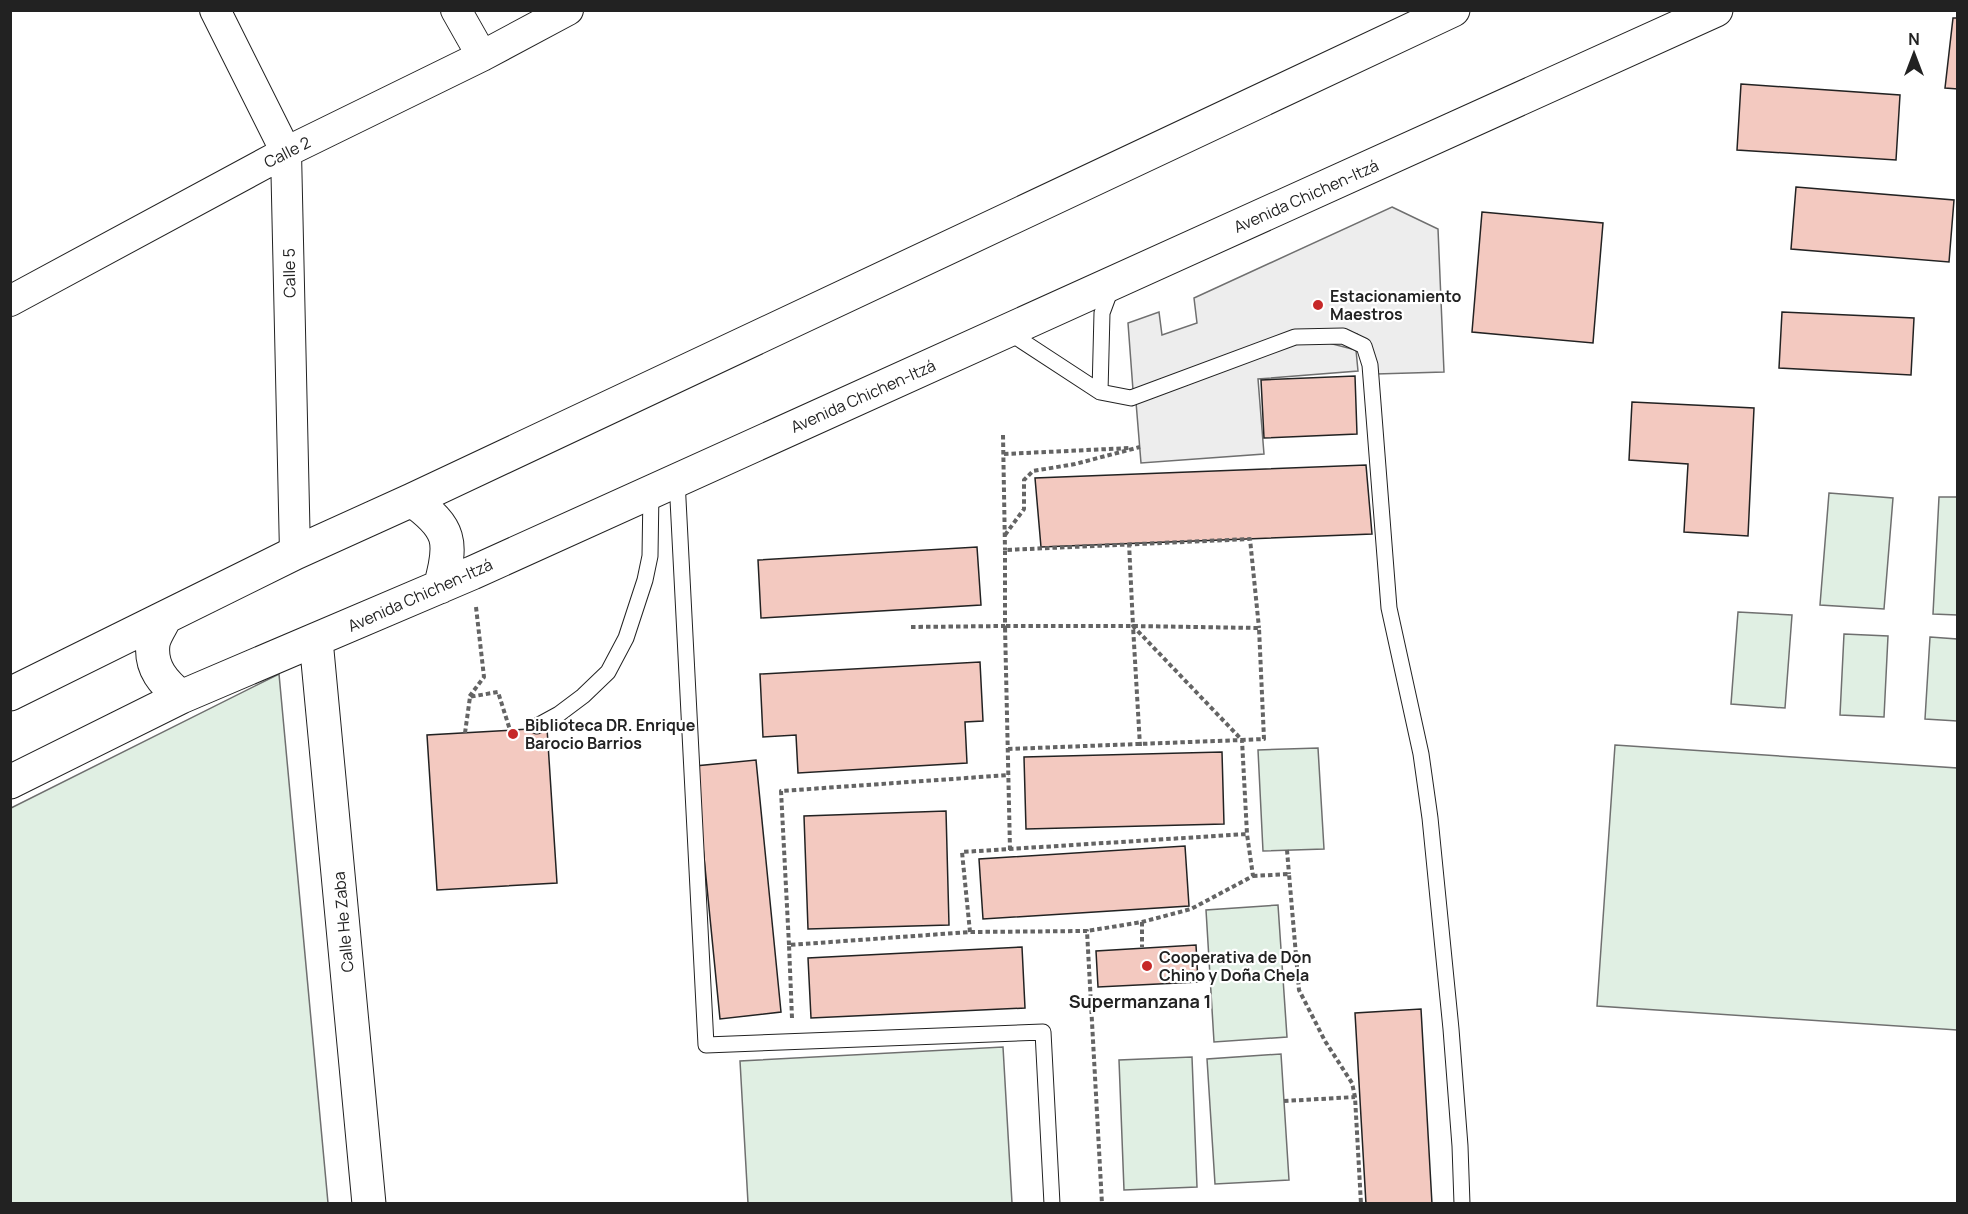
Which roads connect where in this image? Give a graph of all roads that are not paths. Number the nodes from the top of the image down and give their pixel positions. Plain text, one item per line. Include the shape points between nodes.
1 (215, 10) edge
2 (456, 10) edge
3 (568, 10) edge
4 (1453, 10) edge
5 (1716, 10) edge
6 (482, 56) junction
7 (286, 152) junction
8 (1113, 282) junction
9 (10, 301) edge
10 (1004, 332) junction
11 (1100, 392) junction
12 (664, 486) junction
13 (412, 500) junction
14 (295, 552) junction
15 (440, 587) junction
16 (165, 618) junction
17 (316, 640) junction
18 (10, 694) edge
19 (181, 697) junction
20 (537, 726) dead end
21 (10, 782) edge
22 (369, 1203) edge
23 (1052, 1203) edge
24 (1462, 1203) edge

1 - 7 street, Calle 5
2 - 6 street
3 - 6 street, Calle 2
4 - 13 main road
5 - 8 main road, Avenida Chichen-Itzá
6 - 7 street, Calle 2
7 - 9 street, Calle 2
7 - 14 street, Calle 5
8 - 10 main road, Avenida Chichen-Itzá
8 - 11 lane via 1102,313
10 - 11 lane
10 - 12 main road, Avenida Chichen-Itzá
11 - 24 lane via 1131,399 1294,337 1343,336 1364,346 1370,365 1389,608 1421,754 1430,818 1450,1017
12 - 15 main road, Avenida Chichen-Itzá
12 - 20 lane via 645,580 626,638 608,672 560,714
12 - 23 lane via 706,1045 1043,1032
13 - 14 main road
13 - 15 main road via 433,515 447,538 447,563
14 - 16 main road
15 - 17 main road, Avenida Chichen-Itzá
16 - 18 main road
16 - 19 main road via 153,643 153,660 163,682
17 - 19 main road, Avenida Chichen-Itzá
17 - 22 main road, Calle He Zaba
19 - 21 main road, Avenida Chichen-Itzá

